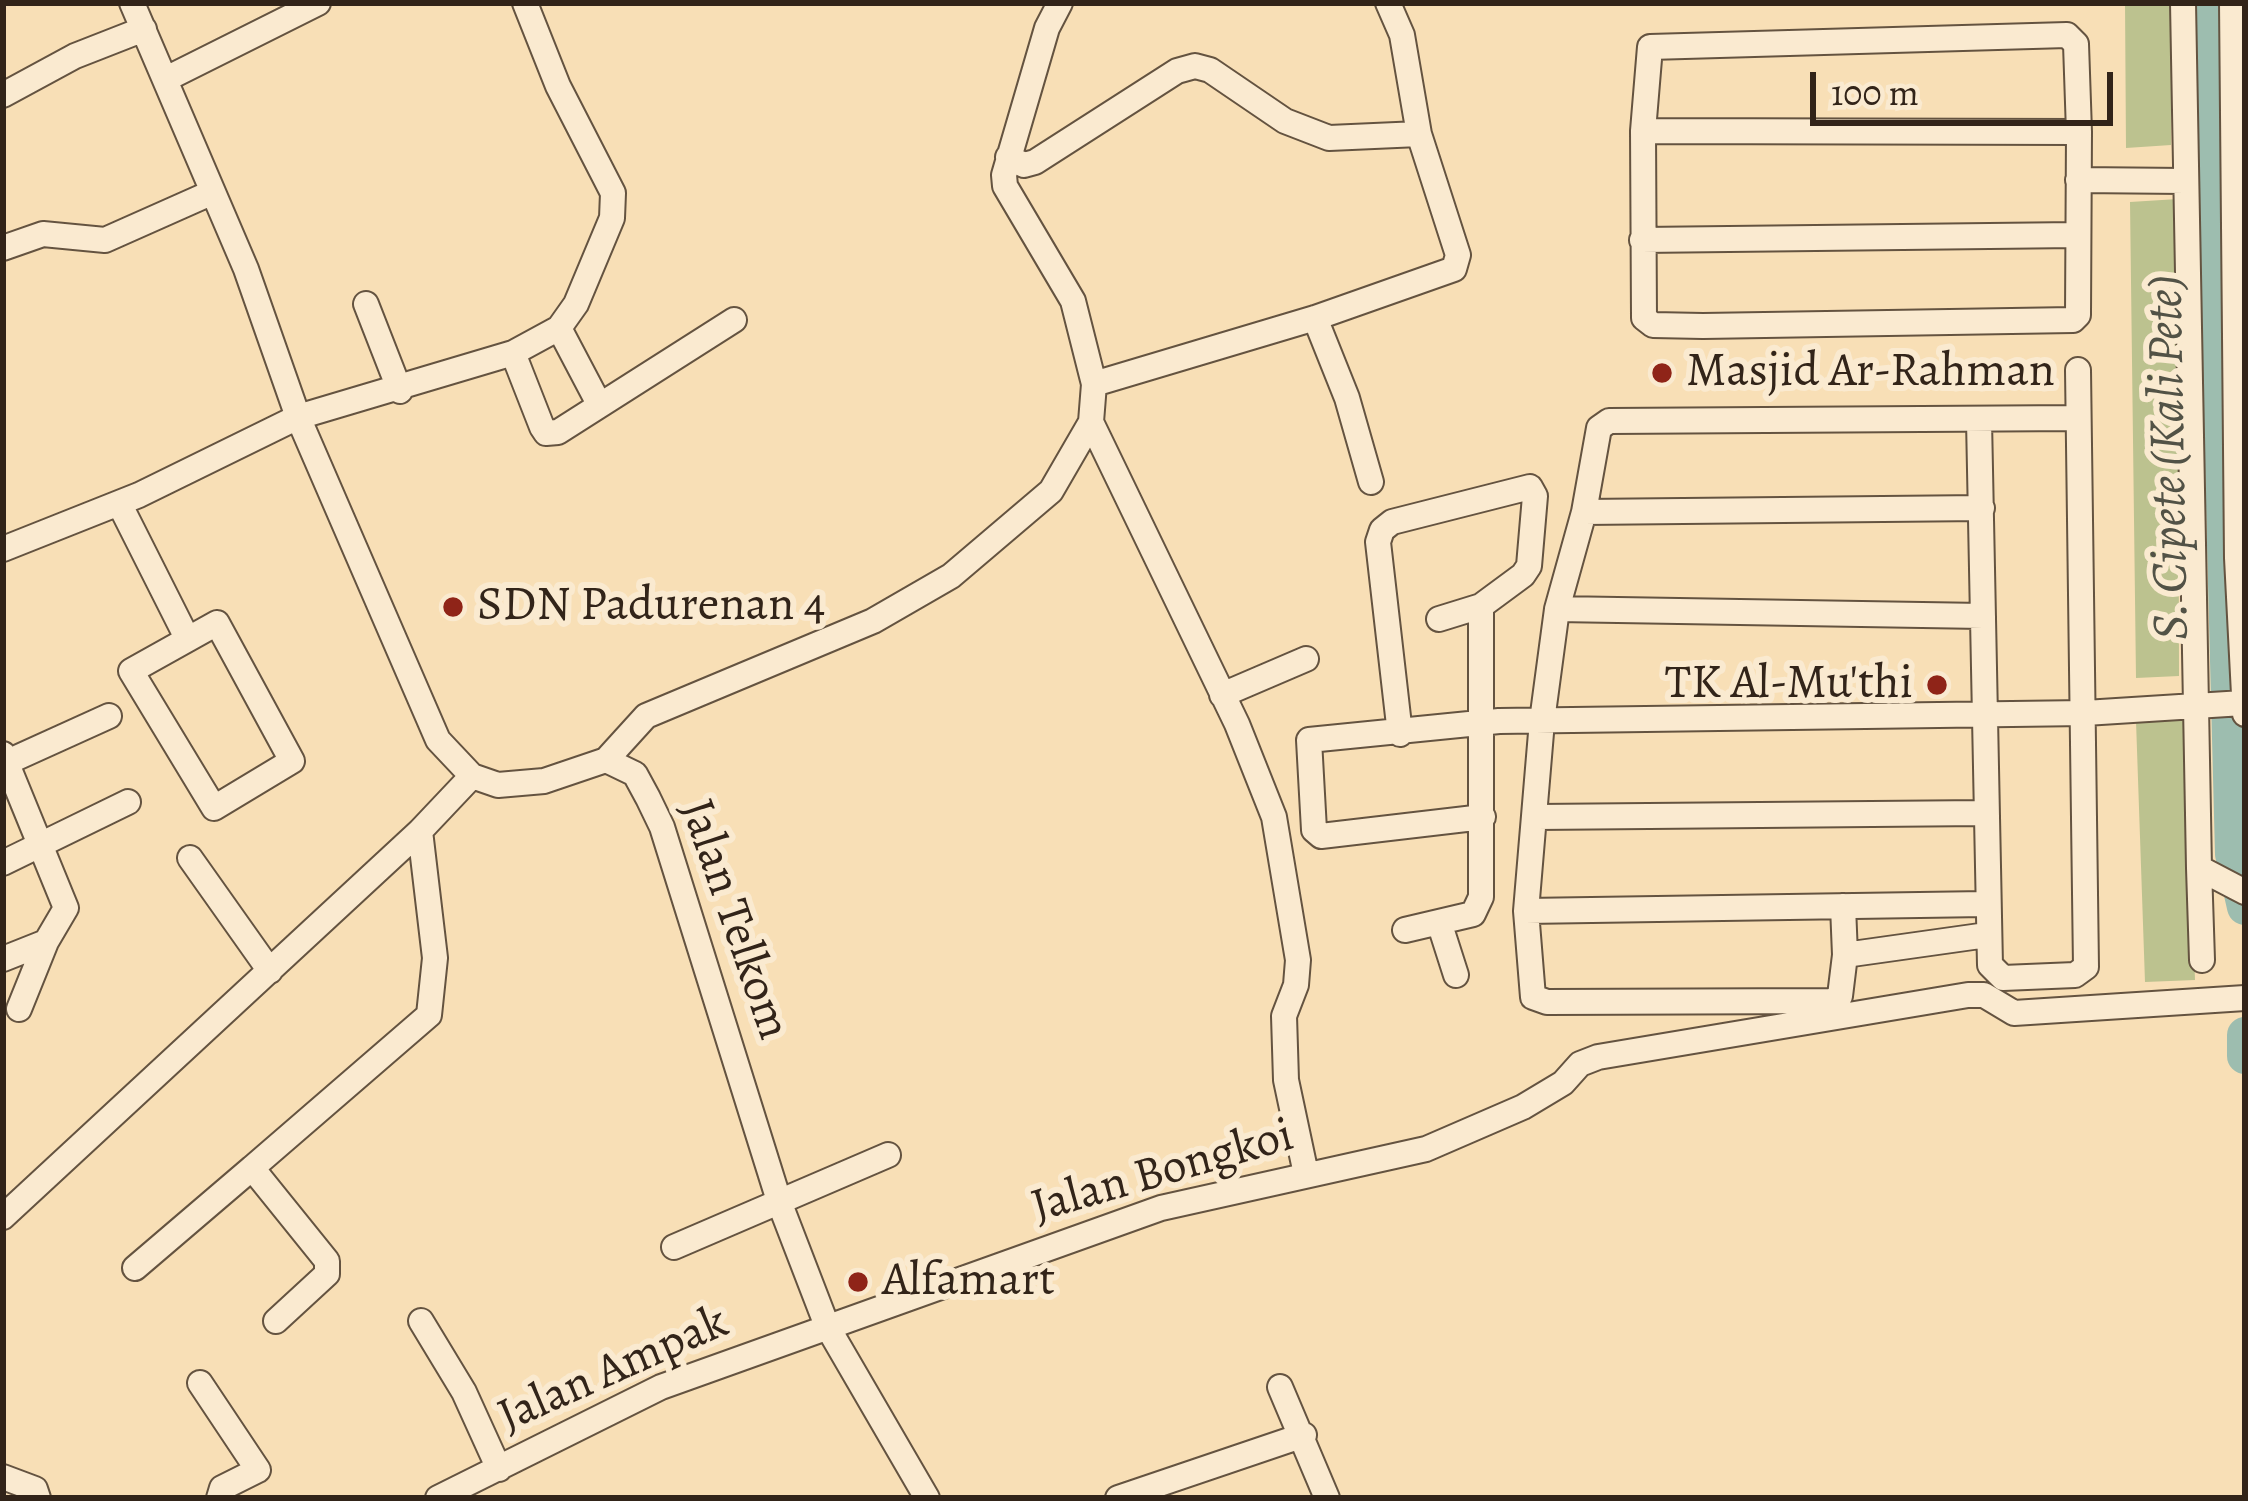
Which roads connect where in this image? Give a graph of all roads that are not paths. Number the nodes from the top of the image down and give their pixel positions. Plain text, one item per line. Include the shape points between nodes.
1 (133, 3) edge
2 (318, 3) edge
3 (525, 3) edge
4 (1060, 3) edge
5 (1388, 3) edge
6 (2183, 3) edge
7 (2232, 3) edge
8 (144, 29) junction
9 (166, 79) junction
10 (3, 95) edge
11 (1643, 131) junction
12 (2079, 132) junction
13 (1419, 134) junction
14 (1008, 157) junction
15 (2078, 180) junction
16 (2186, 181) junction
17 (213, 192) junction
18 (2076, 235) junction
19 (1642, 240) junction
20 (3, 248) edge
21 (366, 304) dead end
22 (1315, 318) junction
23 (734, 320) dead end
24 (559, 328) junction
25 (513, 353) junction
26 (2078, 370) dead end
27 (1094, 384) junction
28 (400, 391) junction
29 (599, 404) junction
30 (298, 417) junction
31 (2078, 418) junction
32 (1979, 420) junction
33 (1091, 422) junction
34 (1371, 482) dead end
35 (118, 503) junction
36 (1982, 508) junction
37 (1584, 512) junction
38 (3, 549) edge
39 (2241, 558) edge
40 (1481, 607) junction
41 (1557, 609) junction
42 (1983, 616) junction
43 (1439, 619) dead end
44 (187, 638) junction
45 (1306, 659) dead end
46 (1222, 695) junction
47 (2225, 705) edge
48 (1985, 710) junction
49 (2085, 713) junction
50 (110, 716) dead end
51 (1537, 721) junction
52 (1490, 722) junction
53 (1400, 734) junction
54 (4, 760) edge
55 (607, 760) junction
56 (472, 776) junction
57 (128, 802) dead end
58 (1983, 813) junction
59 (1483, 817) junction
60 (1537, 817) junction
61 (420, 831) junction
62 (42, 845) junction
63 (190, 859) dead end
64 (3, 862) edge
65 (2222, 880) edge
66 (1985, 904) junction
67 (1843, 906) junction
68 (1526, 911) junction
69 (1440, 925) junction
70 (1405, 929) dead end
71 (1987, 935) junction
72 (46, 941) junction
73 (1846, 955) junction
74 (3, 959) edge
75 (2202, 960) dead end
76 (270, 971) junction
77 (1456, 976) dead end
78 (2241, 998) edge
79 (19, 1009) dead end
80 (888, 1155) dead end
81 (252, 1168) junction
82 (1306, 1174) junction
83 (780, 1204) junction
84 (3, 1217) edge
85 (674, 1247) dead end
86 (135, 1268) dead end
87 (276, 1321) dead end
88 (421, 1322) dead end
89 (827, 1326) junction
90 (200, 1383) dead end
91 (1280, 1387) dead end
92 (1304, 1435) junction
93 (499, 1469) junction
94 (3, 1477) edge
95 (465, 1493) edge
96 (38, 1498) edge
97 (219, 1498) edge
98 (438, 1498) edge
99 (927, 1498) edge
100 (1118, 1498) edge
101 (1327, 1498) edge

1 - 8 street
2 - 9 street
3 - 24 street via 613,193 612,218
4 - 14 street
5 - 13 street via 1402,35
6 - 16 street
7 - 39 street
8 - 9 street
8 - 10 street
9 - 17 street
11 - 12 street
11 - 12 street via 1646,52 1656,45 2067,35 2075,44
11 - 19 street
12 - 15 street
13 - 14 street via 1329,138 1195,66 1035,162
13 - 22 street via 1458,256 1454,268
14 - 27 street via 1005,186 1073,301
15 - 16 street
15 - 18 street
16 - 47 street
17 - 20 street via 105,240 44,234
17 - 30 street
18 - 19 street
18 - 19 street via 2073,320 1771,326 1648,323
21 - 28 street
22 - 27 street
22 - 34 street
23 - 29 street
24 - 25 street
24 - 29 street
25 - 28 street
25 - 29 street via 546,433
26 - 31 street
27 - 33 street
28 - 30 street
30 - 35 street
30 - 56 street via 438,740
31 - 32 street
31 - 49 street
32 - 36 street
32 - 37 street via 1610,422 1599,428
33 - 46 street
33 - 55 street via 1051,490 951,576 854,629 646,716
35 - 38 street
35 - 44 street
36 - 37 street
36 - 42 street
37 - 41 street
39 - 47 street
40 - 43 street
40 - 52 street
40 - 53 street via 1529,566 1535,496 1524,484 1382,530
41 - 42 street
41 - 51 street
42 - 48 street
44 - 44 street via 217,623 292,761 214,808 130,671
45 - 46 street
46 - 82 street via 1274,817 1298,960 1284,1016 1286,1080
47 - 49 street
47 - 65 street
48 - 49 street
48 - 51 street
48 - 58 street
49 - 71 street via 2086,967 2075,975 2003,978 1990,965
50 - 54 street
51 - 52 street
51 - 60 street
52 - 53 street
52 - 59 street
53 - 59 street via 1309,740 1316,833
54 - 62 street
55 - 56 street via 544,781 498,785
55 - 83 street, Jalan Telkom via 634,774 662,827
56 - 61 street
57 - 62 street
58 - 60 street
58 - 66 street
59 - 69 street via 1478,908
60 - 68 street
61 - 76 street
61 - 81 street via 435,958 429,1015
62 - 64 street
62 - 72 street via 66,908
63 - 76 street
65 - 75 street
66 - 67 street
66 - 71 street
67 - 68 street
67 - 73 street
68 - 73 street via 1528,983 1533,997 1547,1002 1832,1001 1840,996
69 - 70 street
69 - 77 street
71 - 73 street
72 - 74 street
72 - 79 street
76 - 84 street
78 - 82 street, Jalan Bongkoi via 2014,1013 1968,995 1598,1057 1522,1107 1426,1149
80 - 83 street
81 - 86 street
81 - 87 street via 327,1261 327,1274
82 - 89 street, Jalan Bongkoi via 1161,1208
83 - 85 street
83 - 89 street, Jalan Telkom
88 - 93 street
89 - 93 street, Jalan Ampak via 661,1387
89 - 99 street, Jalan Telkom
90 - 97 street via 256,1464
91 - 92 street
92 - 100 street
92 - 101 street
93 - 95 street, Jalan Ampak
94 - 96 street via 35,1489
95 - 98 street, Jalan Ampak

